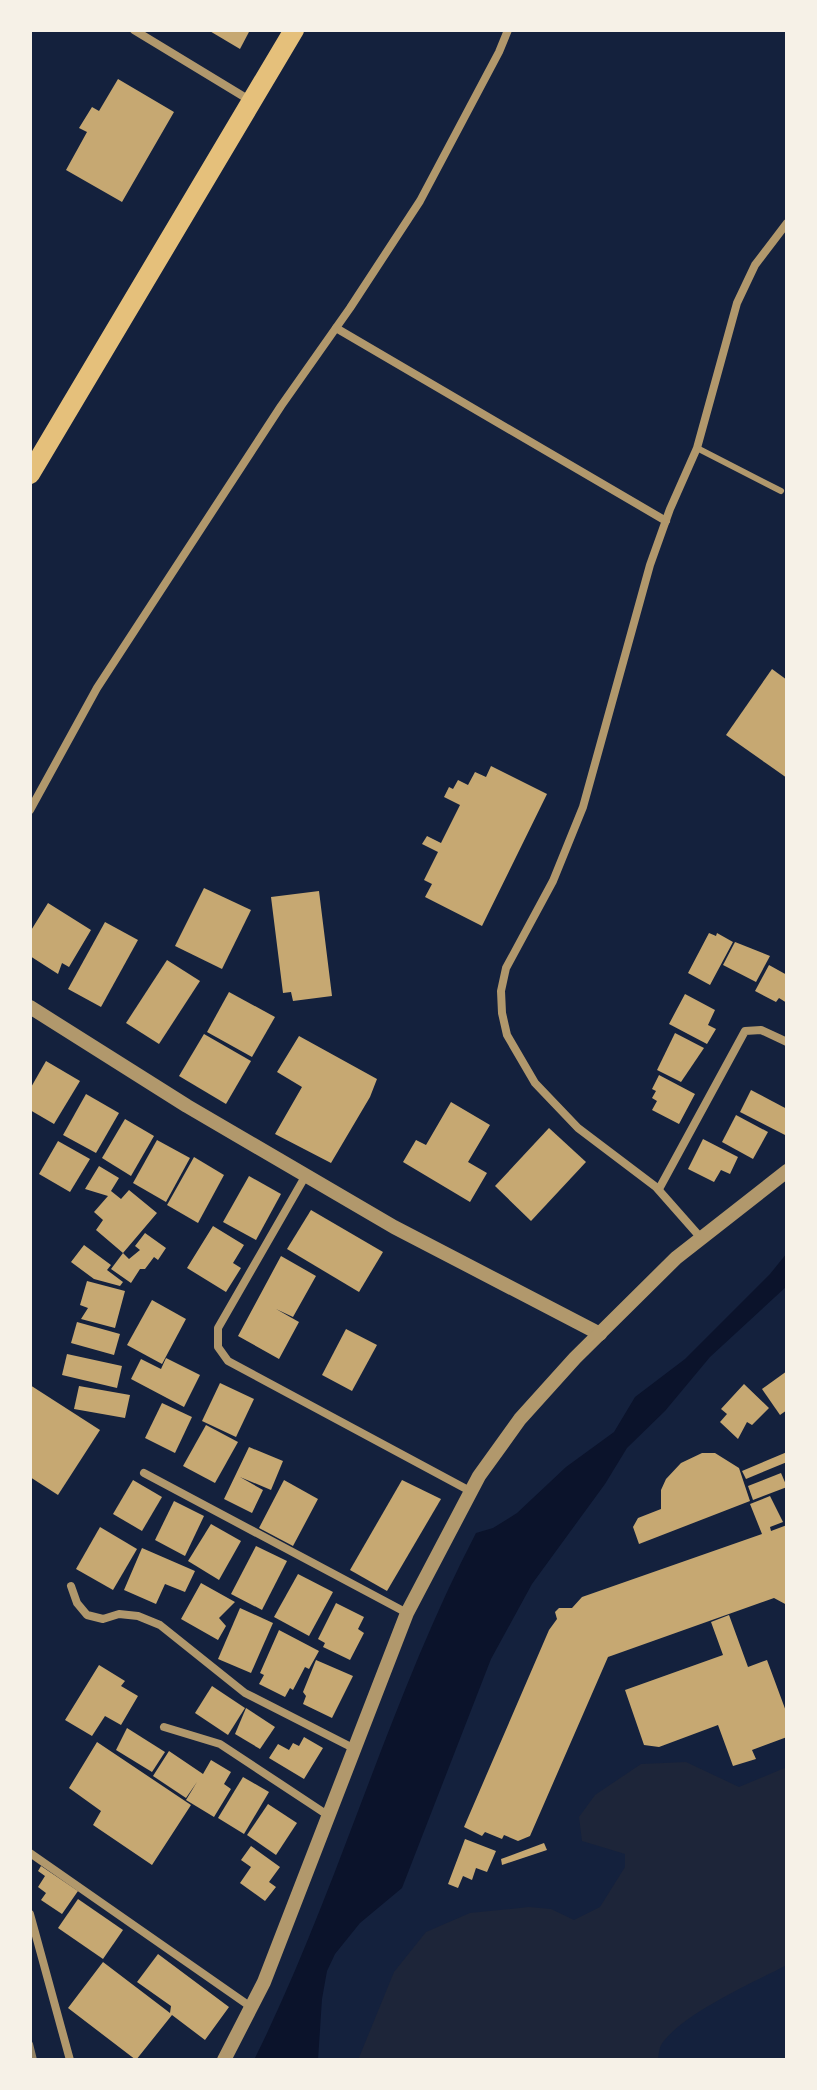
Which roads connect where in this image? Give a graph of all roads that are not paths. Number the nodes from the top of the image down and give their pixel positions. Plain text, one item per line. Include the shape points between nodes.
1 (134, 30) edge
2 (294, 30) edge
3 (508, 30) edge
4 (252, 101) junction
5 (787, 223) edge
6 (336, 328) junction
7 (697, 448) junction
8 (30, 474) edge
9 (781, 491) dead end
10 (666, 521) junction
11 (30, 810) edge
12 (30, 1007) edge
13 (787, 1042) edge
14 (787, 1171) edge
15 (306, 1175) junction
16 (659, 1189) junction
17 (701, 1238) junction
18 (600, 1334) junction
19 (144, 1473) dead end
20 (470, 1491) junction
21 (71, 1586) dead end
22 (407, 1613) junction
23 (164, 1727) dead end
24 (355, 1749) junction
25 (329, 1816) junction
26 (30, 1853) edge
27 (30, 1914) edge
28 (252, 2008) junction
29 (70, 2060) edge
30 (224, 2060) edge

1 - 4 street
2 - 4 main road
3 - 6 street via 420,201
4 - 8 main road
5 - 7 street via 755,265 737,303
6 - 10 street
6 - 11 street via 97,688
7 - 9 lane
7 - 10 street
10 - 16 street via 583,807 553,881 506,968 501,1002 507,1035 548,1099
12 - 15 street
13 - 16 street via 761,1030 745,1031
14 - 17 street
15 - 18 street
15 - 20 street via 218,1328 218,1347 228,1361
16 - 17 street
17 - 18 street
18 - 20 street via 520,1419
19 - 22 street
20 - 22 street
21 - 24 street via 87,1615 138,1616 160,1625 245,1693
22 - 24 street
23 - 25 street via 220,1744
24 - 25 street
25 - 28 street
26 - 28 street
27 - 29 street
28 - 30 street

